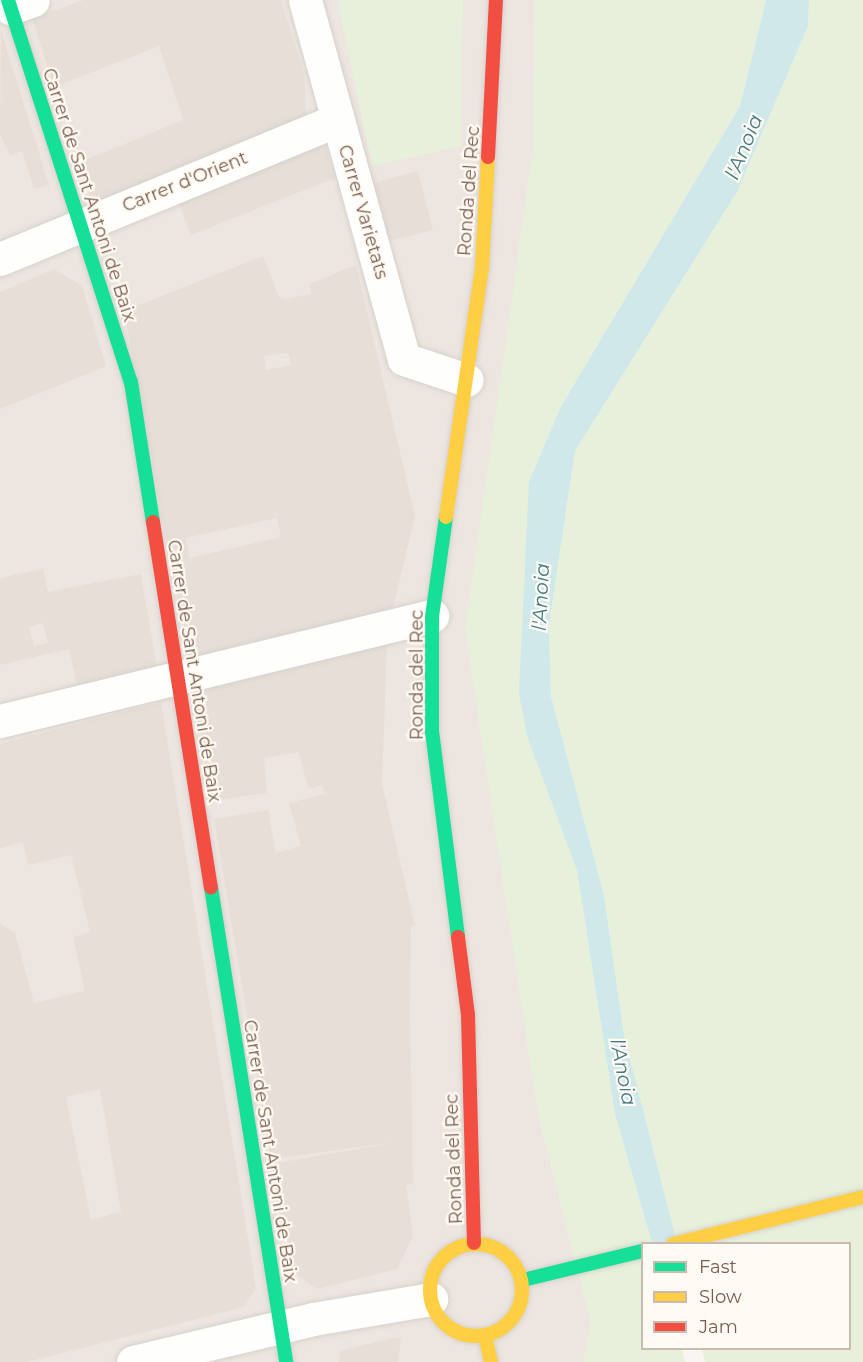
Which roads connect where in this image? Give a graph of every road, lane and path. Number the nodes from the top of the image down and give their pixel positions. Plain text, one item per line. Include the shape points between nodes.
1 (305, 0) edge
2 (496, 0) edge
3 (17, 3) edge
4 (337, 120) junction
5 (78, 225) junction
6 (0, 259) edge
7 (467, 380) junction
8 (432, 616) junction
9 (176, 681) junction
10 (0, 721) edge
11 (863, 1197) edge
12 (681, 1242) edge
13 (474, 1243) junction
14 (641, 1251) edge
15 (523, 1280) junction
16 (431, 1299) junction
17 (280, 1327) junction
18 (485, 1336) junction
19 (133, 1362) edge
20 (286, 1362) edge
21 (491, 1362) edge

1 - 4 street, Carrer Varietats
2 - 7 street, Ronda del Rec via 492,145
3 - 5 street, Carrer de Sant Antoni de Baix
4 - 5 street, Carrer d'Orient
4 - 7 street, Carrer Varietats via 404,359
5 - 6 street, Carrer d'Orient
5 - 9 street, Carrer de Sant Antoni de Baix via 131,382
7 - 8 street, Ronda del Rec
8 - 9 street
8 - 13 street, Ronda del Rec via 432,731 468,1015
9 - 10 street
9 - 17 street, Carrer de Sant Antoni de Baix
11 - 12 street
13 - 15 street, Ronda del Rec via 505,1253
13 - 16 street, Ronda del Rec via 439,1261
14 - 15 street
15 - 18 street via 515,1316
16 - 17 street
16 - 18 street via 451,1328
17 - 19 street
17 - 20 street, Carrer de Sant Antoni de Baix
18 - 21 street

